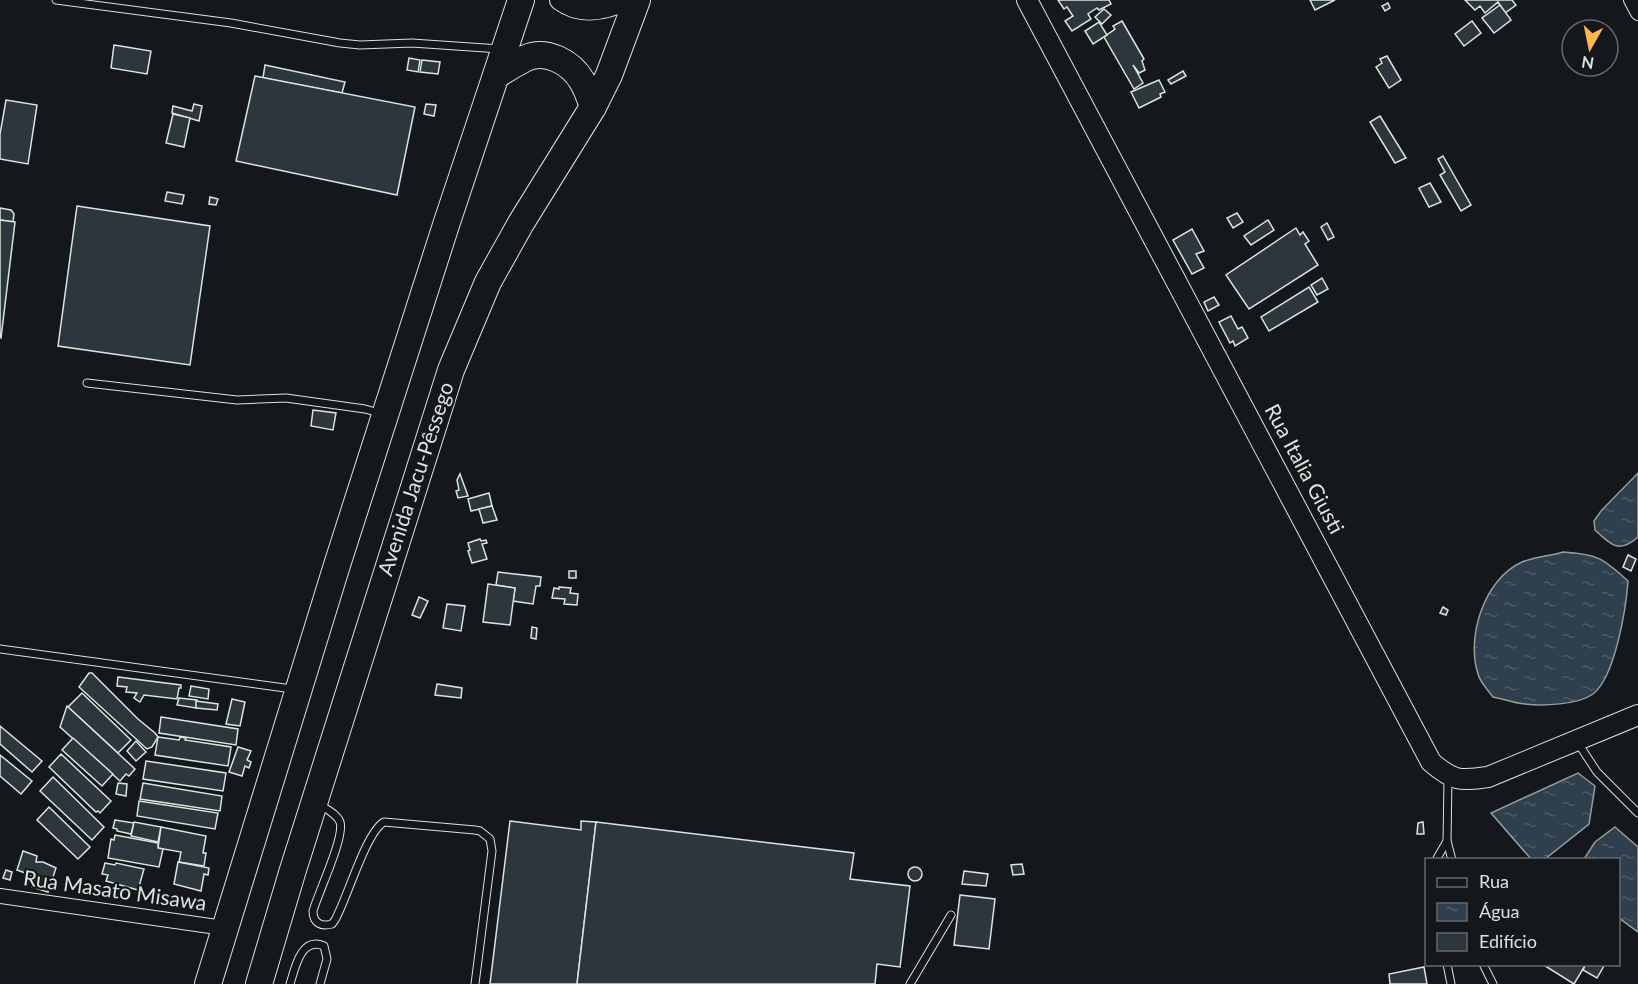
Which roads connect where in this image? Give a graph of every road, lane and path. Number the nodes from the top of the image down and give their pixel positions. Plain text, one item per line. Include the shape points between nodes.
1 (56, 0) edge
2 (521, 0) edge
3 (560, 0) edge
4 (626, 0) edge
5 (637, 0) edge
6 (1027, 0) edge
7 (1631, 0) edge
8 (1638, 13) edge
9 (505, 50) junction
10 (497, 75) junction
11 (593, 107) junction
12 (87, 383) dead end
13 (385, 415) junction
14 (0, 649) edge
15 (298, 690) junction
16 (1638, 715) edge
17 (1576, 741) junction
18 (1448, 776) junction
19 (314, 801) junction
20 (1638, 813) edge
21 (1447, 841) junction
22 (1437, 858) edge
23 (1451, 858) edge
24 (0, 896) edge
25 (951, 915) dead end
26 (224, 928) junction
27 (1447, 966) edge
28 (1484, 966) edge
29 (208, 984) edge
30 (258, 984) edge
31 (290, 984) edge
32 (320, 984) edge
33 (475, 984) edge
34 (910, 984) edge
35 (1451, 984) edge
36 (1493, 984) edge

1 - 9 lane via 231,22 340,43 412,43
2 - 9 highway
3 - 4 street via 588,10
5 - 11 highway, Avenida Jacu-Pêssego
6 - 18 street, Rua Italia Giusti via 1431,762
7 - 8 street
9 - 10 highway
10 - 11 highway via 532,56 553,57 576,72
10 - 13 highway
11 - 19 highway, Avenida Jacu-Pêssego via 488,282 451,370
12 - 13 lane via 237,400 286,398
13 - 15 highway
14 - 15 lane
15 - 26 highway
16 - 17 street
17 - 18 street via 1488,777 1466,780
17 - 20 lane via 1597,772
18 - 21 lane
19 - 30 highway, Avenida Jacu-Pêssego
19 - 33 lane via 335,815 340,827 313,911 313,918 321,925 335,920 380,824 392,821 480,831 490,839 492,851
21 - 22 lane
21 - 23 lane
24 - 26 street, Rua Masato Misawa
25 - 34 lane
26 - 29 highway
27 - 35 lane
28 - 36 lane
31 - 32 lane via 298,958 313,943 324,946 327,952

